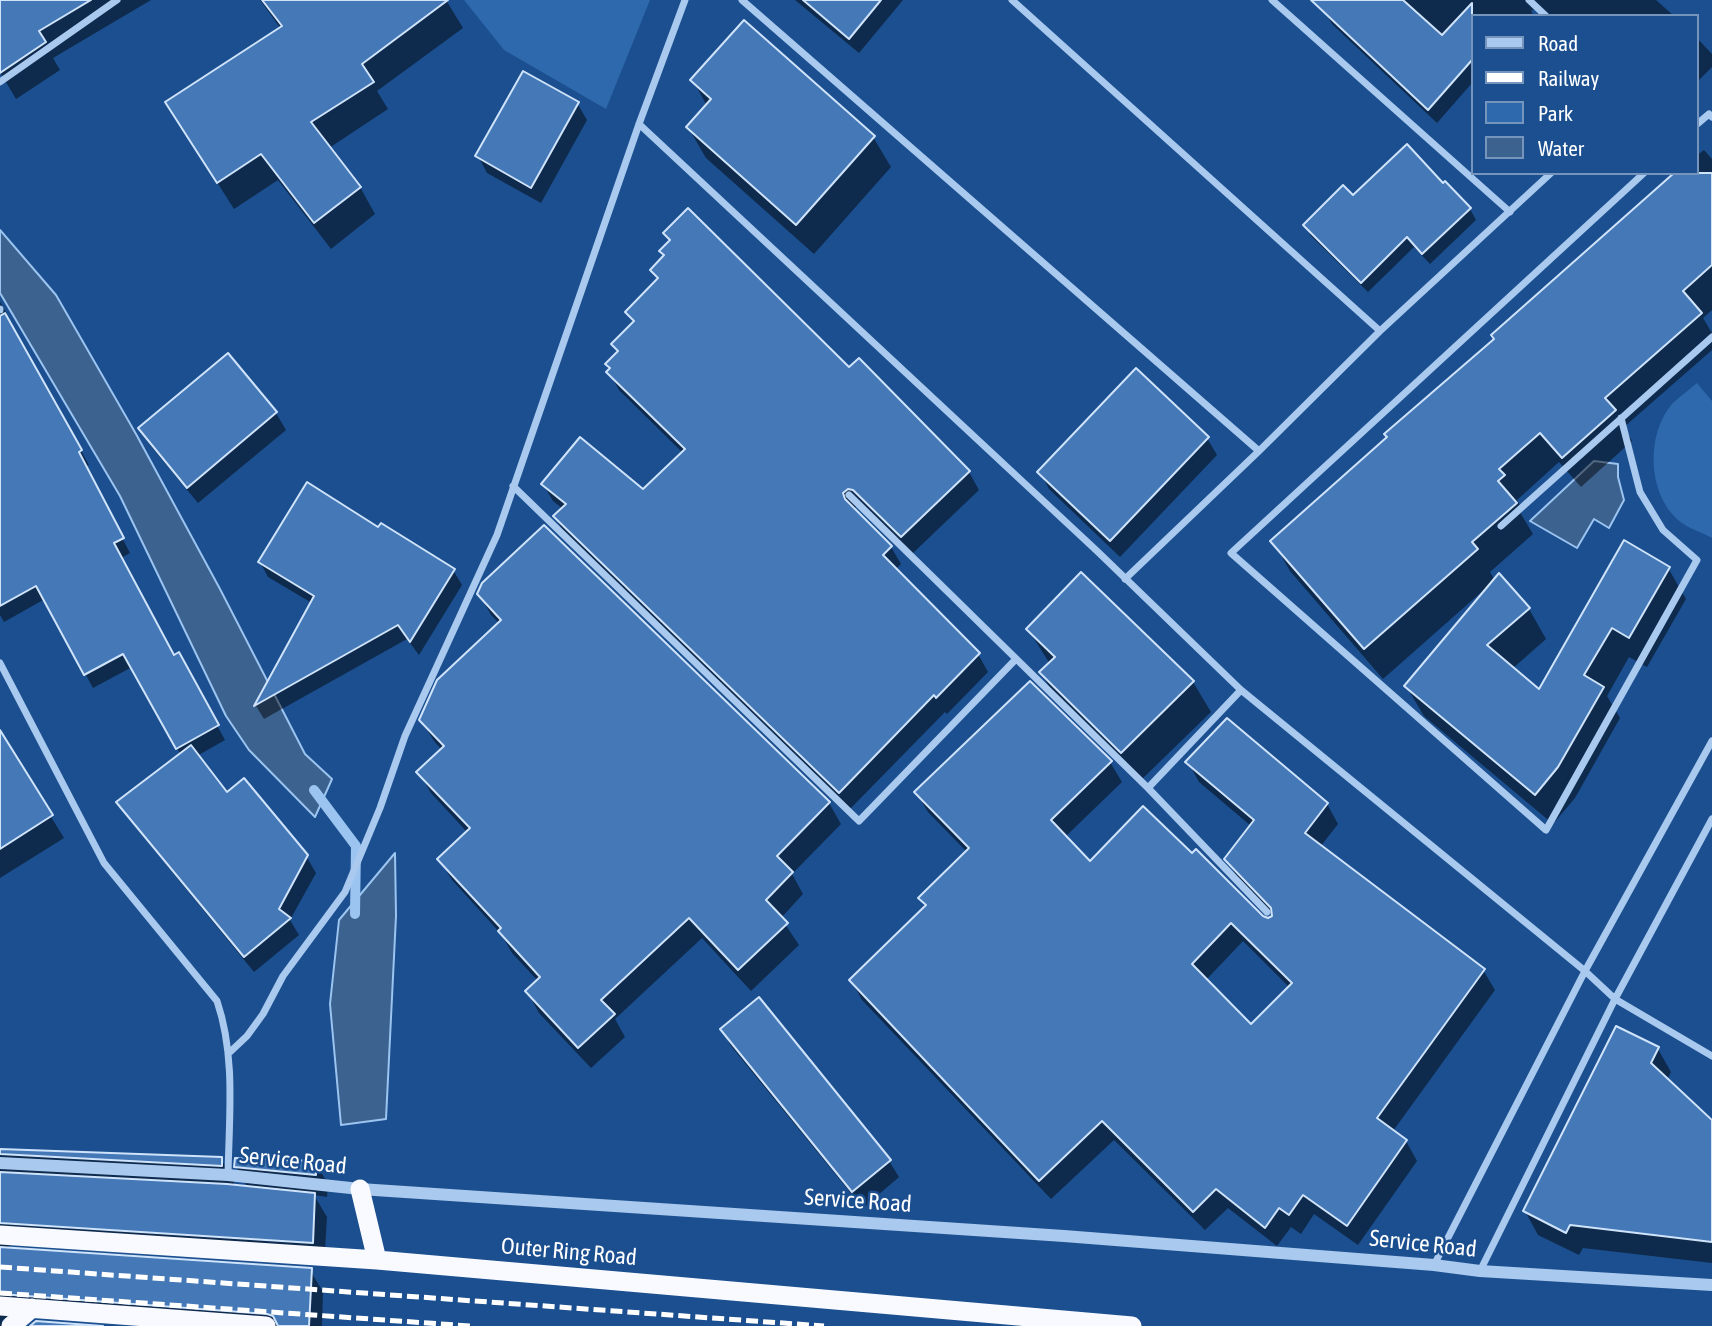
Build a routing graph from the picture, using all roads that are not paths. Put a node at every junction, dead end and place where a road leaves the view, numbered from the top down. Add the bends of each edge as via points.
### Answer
1 (117, 0) edge
2 (685, 0) edge
3 (742, 0) edge
4 (1012, 0) edge
5 (1272, 0) edge
6 (1529, 0) edge
7 (1544, 14) edge
8 (0, 82) edge
9 (1712, 117) edge
10 (1698, 123) edge
11 (639, 124) junction
12 (1549, 175) edge
13 (1642, 175) edge
14 (1510, 212) junction
15 (1380, 331) junction
16 (1712, 337) edge
17 (1621, 418) junction
18 (1259, 451) junction
19 (513, 486) junction
20 (849, 495) dead end
21 (1501, 526) dead end
22 (1125, 579) junction
23 (1016, 659) junction
24 (0, 663) edge
25 (1241, 690) junction
26 (1712, 741) edge
27 (1148, 788) junction
28 (1712, 820) edge
29 (1267, 912) dead end
30 (1586, 971) junction
31 (1615, 999) junction
32 (230, 1052) junction
33 (1712, 1056) edge
34 (0, 1163) edge
35 (228, 1175) junction
36 (360, 1189) junction
37 (0, 1235) edge
38 (377, 1260) junction
39 (1434, 1265) junction
40 (1480, 1271) junction
41 (1712, 1285) edge
42 (0, 1306) edge
43 (32, 1308) junction
44 (11, 1326) edge
45 (266, 1326) edge
46 (1132, 1326) edge

1 - 8 street
2 - 11 street
3 - 18 street
4 - 15 street
5 - 14 street
6 - 7 street
9 - 10 street via 1709,114
11 - 19 street
11 - 22 street
12 - 14 street
13 - 17 street via 1231,553 1546,830 1697,560 1663,530 1640,492
14 - 15 street
15 - 18 street
16 - 17 street
17 - 21 street
18 - 22 street
19 - 23 street via 859,821
19 - 32 street via 497,535 405,736 345,892 283,976 263,1014
20 - 23 street
22 - 25 street
23 - 27 street
24 - 32 street via 104,863 217,1002
25 - 27 street
25 - 30 street
26 - 30 street
27 - 29 street
28 - 31 street
30 - 31 street
30 - 39 street
31 - 33 street
31 - 40 street
32 - 35 street
34 - 35 street, Service Road
35 - 36 street, Service Road
36 - 38 highway
36 - 39 street, Service Road
37 - 38 highway, Outer Ring Road
38 - 46 highway, Outer Ring Road
39 - 40 street, Service Road
40 - 41 street, Service Road
42 - 43 highway
43 - 44 highway
43 - 45 highway

